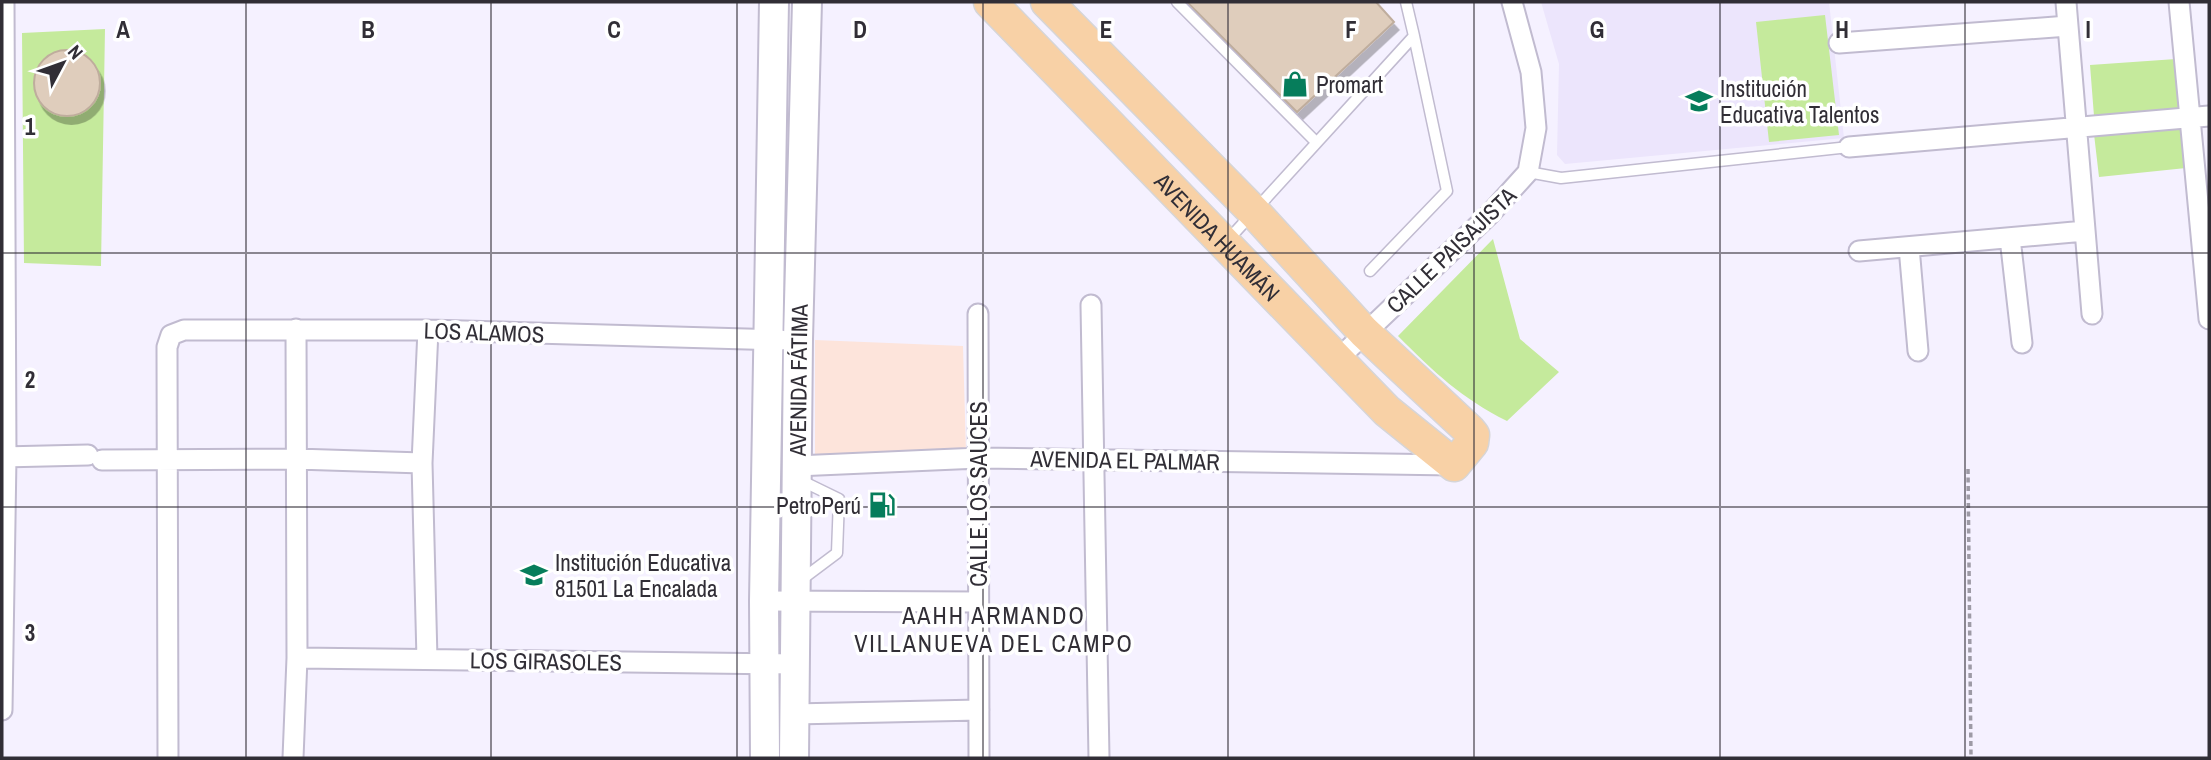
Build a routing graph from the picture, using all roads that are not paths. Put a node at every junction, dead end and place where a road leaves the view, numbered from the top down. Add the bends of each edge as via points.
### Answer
1 (4, 2) edge
2 (774, 2) edge
3 (807, 2) edge
4 (990, 2) edge
5 (1177, 2) edge
6 (1406, 2) edge
7 (1512, 2) edge
8 (2066, 2) edge
9 (2179, 2) edge
10 (1050, 5) edge
11 (2068, 26) junction
12 (1414, 36) junction
13 (1026, 37) junction
14 (1839, 43) dead end
15 (2200, 116) edge
16 (772, 118) junction
17 (804, 120) junction
18 (2077, 125) junction
19 (1316, 142) junction
20 (1849, 146) joint
21 (1528, 172) junction
22 (1255, 213) junction
23 (2085, 231) junction
24 (2010, 238) junction
25 (1226, 242) junction
26 (1909, 247) junction
27 (1859, 251) dead end
28 (4, 266) edge
29 (1370, 271) dead end
30 (1091, 305) dead end
31 (978, 314) dead end
32 (2092, 314) dead end
33 (2209, 319) edge
34 (296, 329) junction
35 (428, 330) junction
36 (1364, 332) junction
37 (798, 339) junction
38 (768, 341) junction
39 (2022, 343) dead end
40 (1918, 351) dead end
41 (1337, 360) junction
42 (4, 457) edge
43 (979, 458) junction
44 (296, 459) junction
45 (1093, 459) junction
46 (169, 462) junction
47 (422, 463) junction
48 (1454, 465) junction
49 (796, 472) junction
50 (795, 593) junction
51 (764, 601) junction
52 (977, 602) junction
53 (2, 618) edge
54 (297, 658) junction
55 (427, 659) junction
56 (794, 664) junction
57 (766, 665) junction
58 (2, 710) edge
59 (979, 710) junction
60 (794, 713) junction
61 (168, 758) edge
62 (293, 758) edge
63 (765, 758) edge
64 (794, 758) edge
65 (979, 758) edge
66 (1099, 758) edge

1 - 28 street
2 - 16 main road, AVENIDA FÁTIMA
3 - 17 main road, AVENIDA FÁTIMA
4 - 13 main road, AVENIDA HUAMÁN
5 - 19 lane
6 - 12 lane
7 - 21 street, CALLE PAISAJISTA via 1531,72 1536,128
8 - 11 street
9 - 15 street
10 - 13 street
10 - 22 main road, AVENIDA HUAMÁN
11 - 14 street
11 - 18 street
12 - 19 lane
12 - 29 lane via 1447,191
13 - 25 main road, AVENIDA HUAMÁN
15 - 18 street
15 - 33 street
16 - 17 main road
16 - 38 main road, AVENIDA FÁTIMA
17 - 37 main road, AVENIDA FÁTIMA
18 - 20 street
18 - 23 street
19 - 22 lane
20 - 21 lane via 1560,178
21 - 36 street, CALLE PAISAJISTA via 1490,214
22 - 25 lane
22 - 36 main road, AVENIDA HUAMÁN
23 - 24 street
23 - 32 street
24 - 26 street
24 - 39 street
25 - 41 main road, AVENIDA HUAMÁN
26 - 27 street
26 - 40 street
28 - 42 street
30 - 45 street
31 - 43 street, CALLE LOS SAUCES
34 - 35 street, LOS ALAMOS
34 - 44 street
34 - 46 street, LOS ALAMOS via 184,330 171,335 167,347
35 - 38 street, LOS ALAMOS
35 - 47 street
36 - 41 street, CALLE PAISAJISTA
36 - 48 main road, AVENIDA HUAMÁN via 1474,435
37 - 38 street, LOS ALAMOS
37 - 49 main road, AVENIDA FÁTIMA
38 - 51 main road, AVENIDA FÁTIMA
41 - 48 main road, AVENIDA HUAMÁN via 1387,411
42 - 46 street
42 - 53 street
43 - 45 street, AVENIDA EL PALMAR
43 - 49 street, AVENIDA EL PALMAR
43 - 52 street, CALLE LOS SAUCES
44 - 46 street
44 - 47 street
44 - 54 street
45 - 48 street, AVENIDA EL PALMAR
45 - 66 street
46 - 61 street
47 - 55 street
49 - 50 main road, AVENIDA FÁTIMA
49 - 50 lane via 839,499 837,553
50 - 51 street
50 - 52 street
50 - 56 main road, AVENIDA FÁTIMA
51 - 57 main road, AVENIDA FÁTIMA
52 - 59 street, CALLE LOS SAUCES
53 - 58 street
54 - 55 street, LOS GIRASOLES
54 - 62 street
55 - 57 street, LOS GIRASOLES
56 - 57 street, LOS GIRASOLES
56 - 60 main road, AVENIDA FÁTIMA
57 - 63 main road, AVENIDA FÁTIMA
59 - 60 street
59 - 65 street, CALLE LOS SAUCES
60 - 64 main road, AVENIDA FÁTIMA

